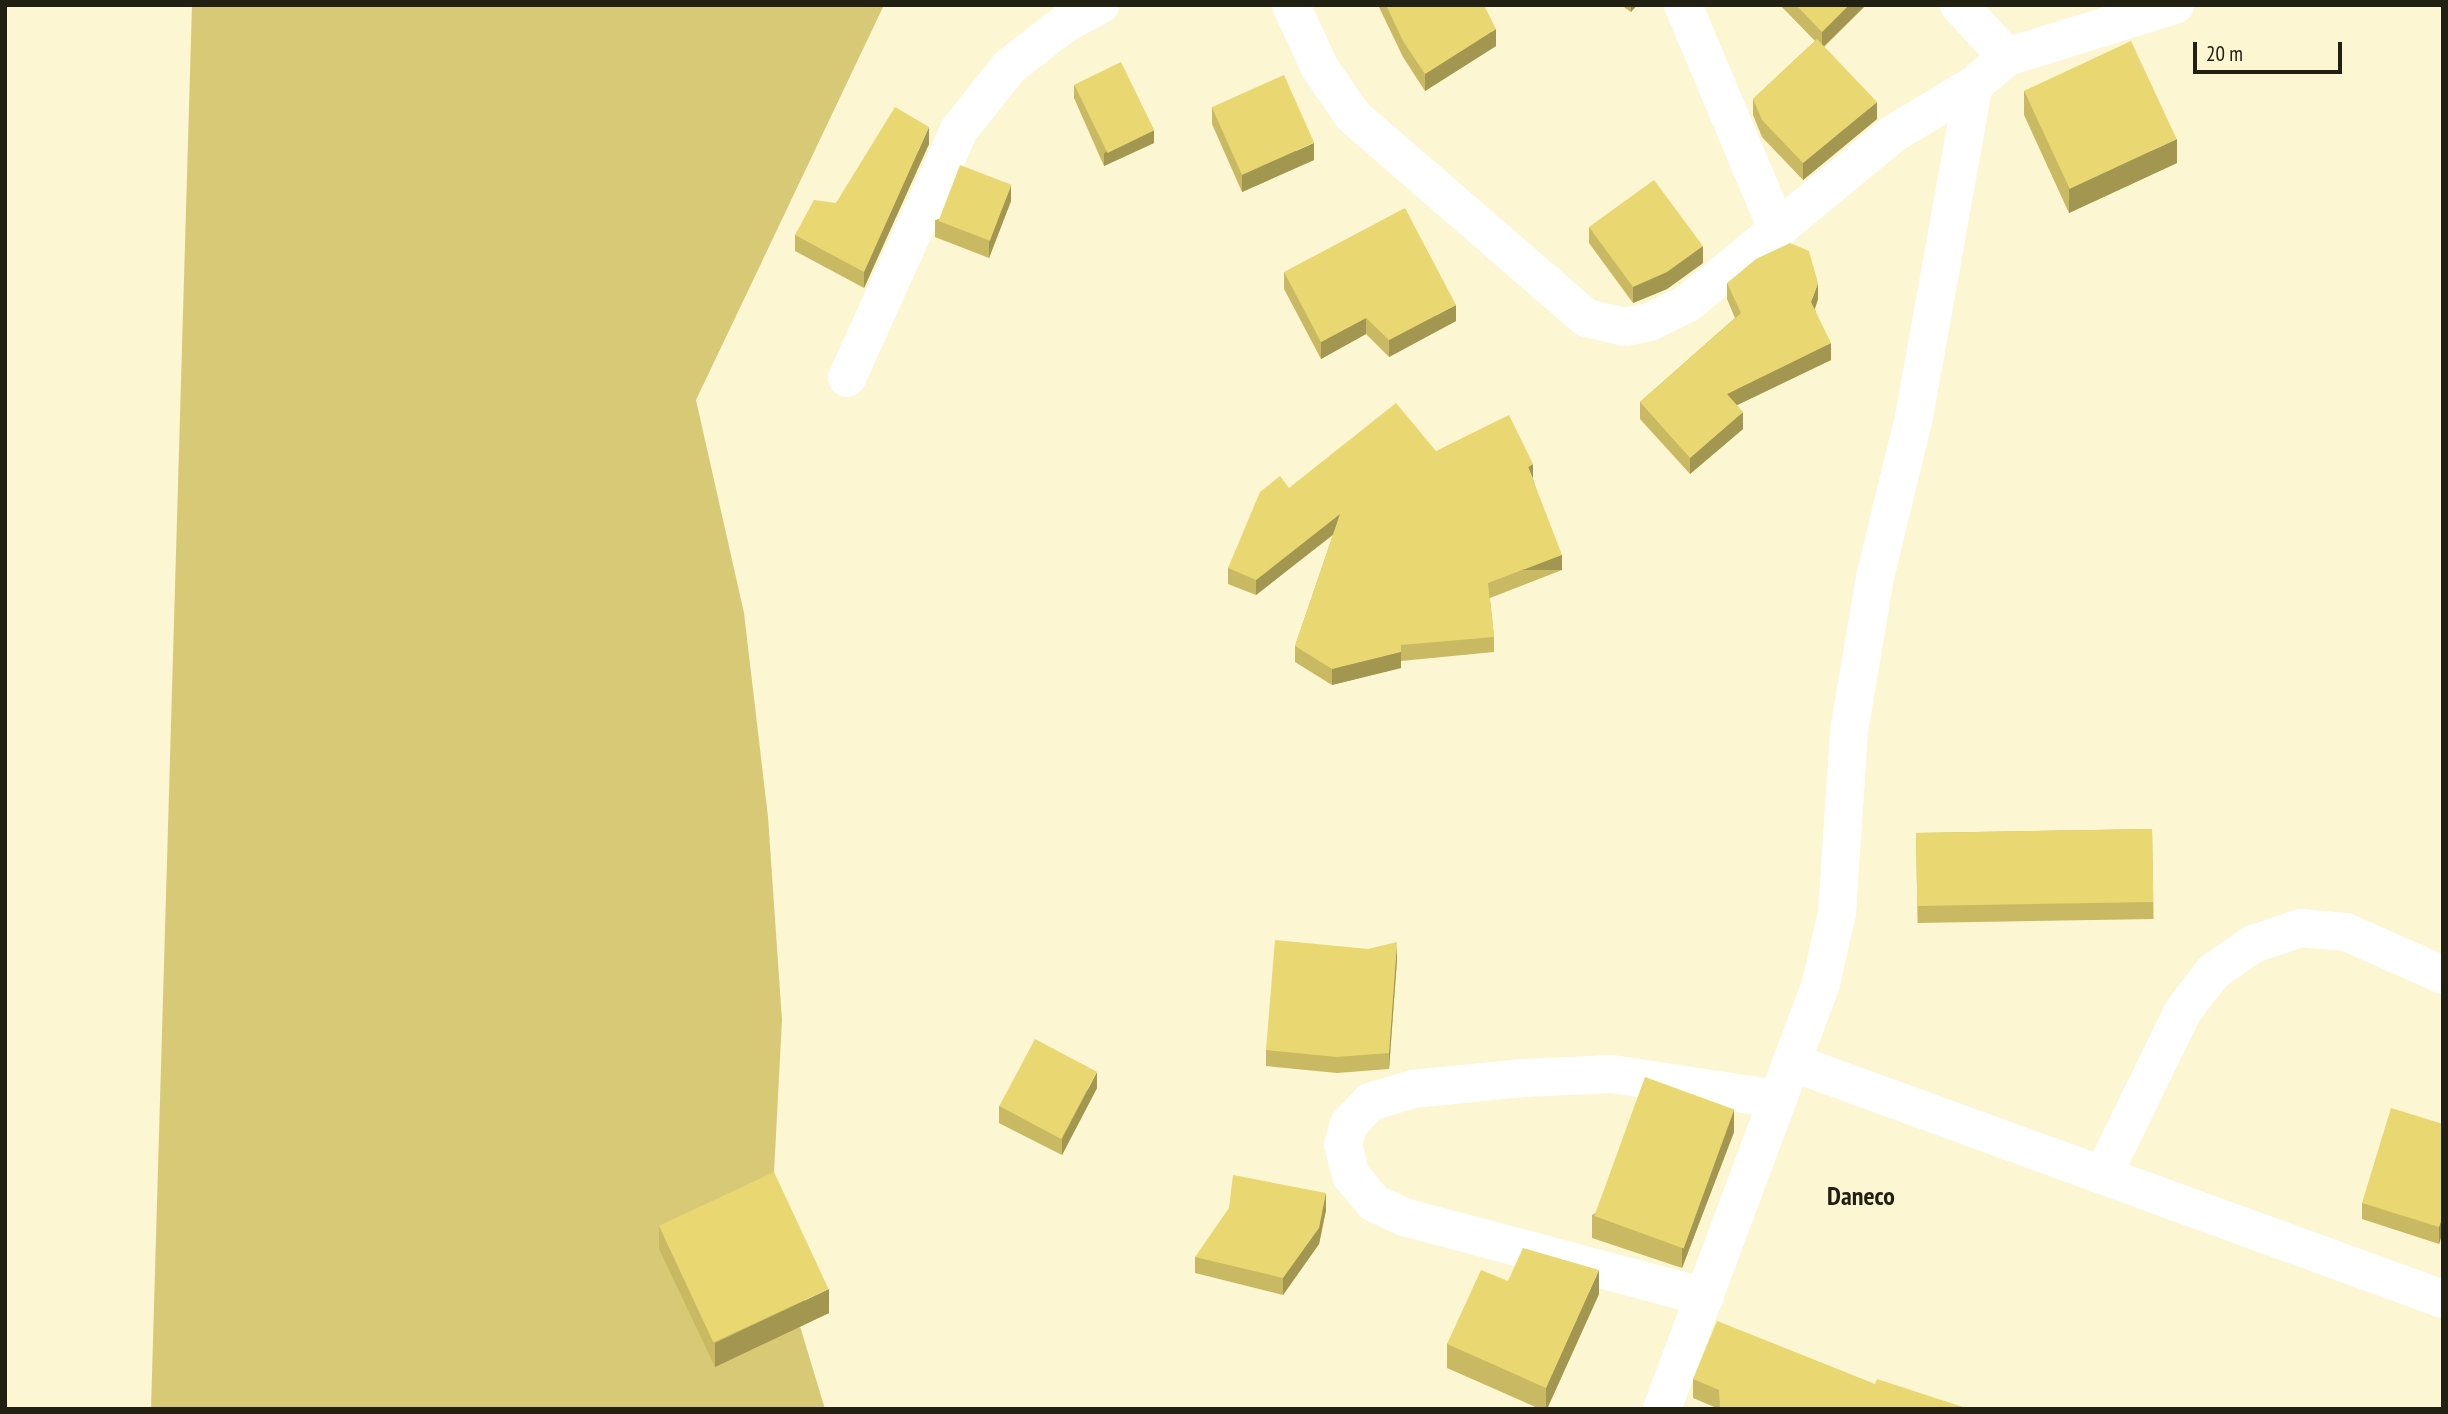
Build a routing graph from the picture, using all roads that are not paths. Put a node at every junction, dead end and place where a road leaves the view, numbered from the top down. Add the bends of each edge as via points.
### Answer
1 (1100, 5) edge
2 (1291, 5) edge
3 (1683, 5) edge
4 (1959, 5) edge
5 (2175, 5) edge
6 (2007, 57) junction
7 (1974, 85) junction
8 (1778, 231) junction
9 (847, 379) dead end
10 (2443, 975) edge
11 (1791, 1062) junction
12 (1777, 1099) junction
13 (2103, 1175) junction
14 (1705, 1297) junction
15 (2443, 1299) edge
16 (1662, 1409) edge

1 - 9 street via 1064,24 1009,67 960,130
2 - 8 street via 1320,68 1353,116 1586,318 1624,327 1650,322 1688,303
3 - 8 street
4 - 6 street
5 - 6 street
6 - 7 street
7 - 8 street via 1893,134
7 - 11 street via 1914,417 1875,577 1849,731 1837,913 1821,984
10 - 13 street via 2346,932 2301,928 2253,944 2213,972 2183,1012
11 - 12 street
11 - 13 street
12 - 14 street
12 - 14 street via 1612,1074 1523,1078 1413,1090 1370,1102 1349,1124 1343,1145 1351,1176 1374,1203 1404,1217
13 - 15 street
14 - 16 street

